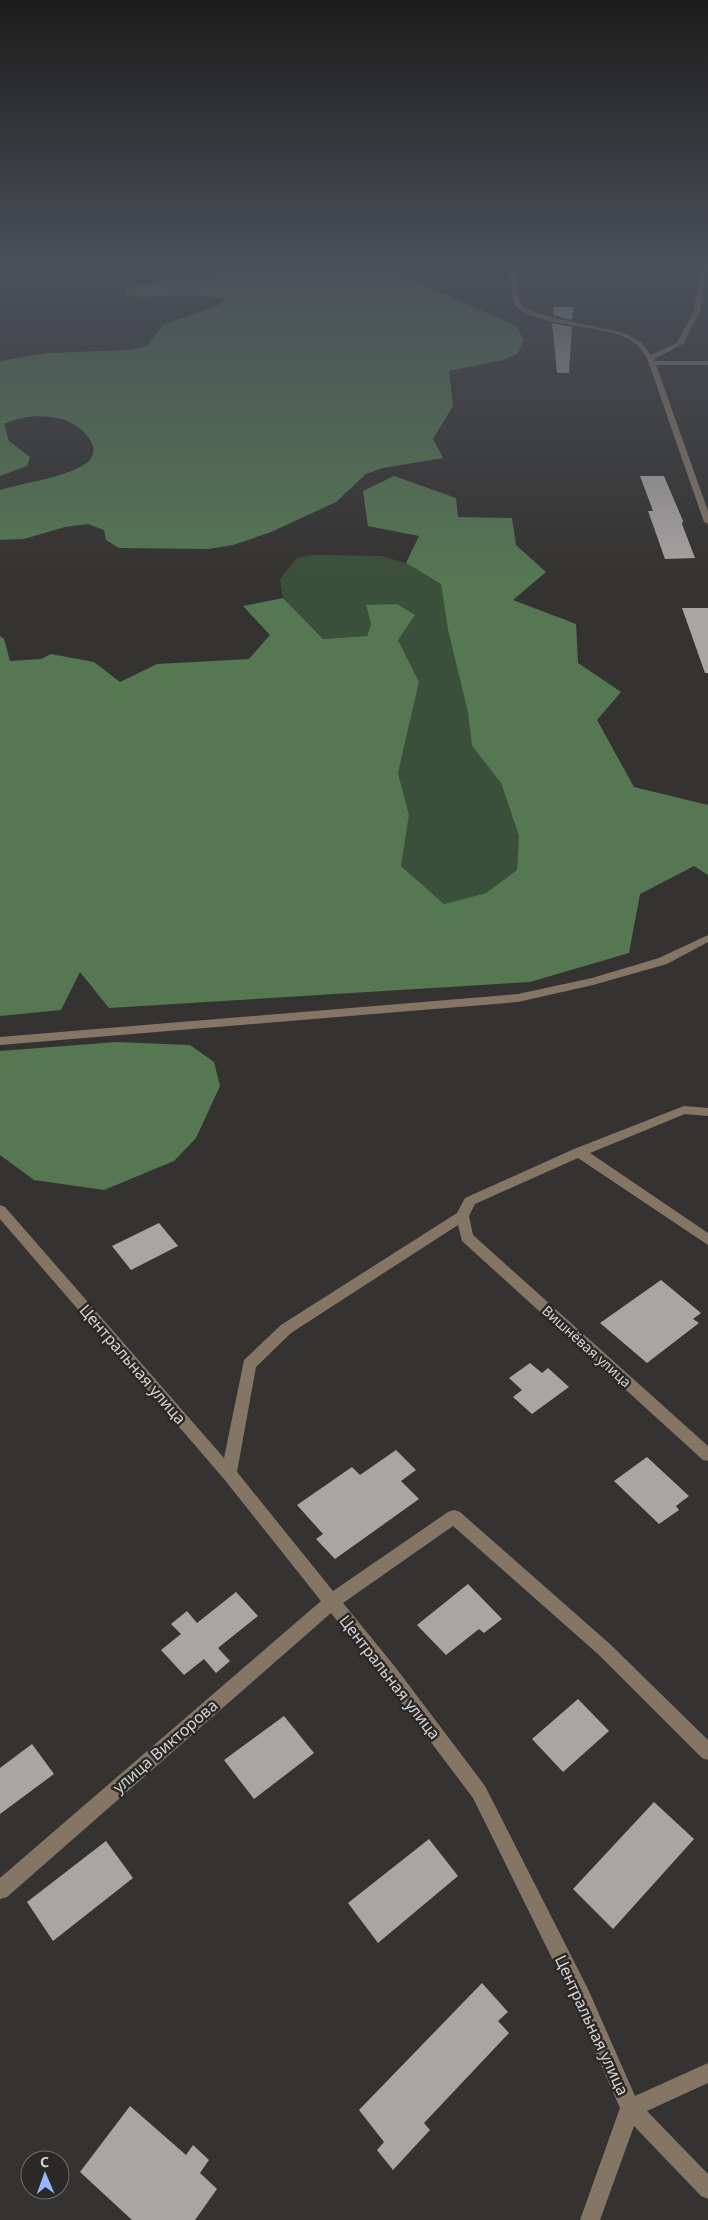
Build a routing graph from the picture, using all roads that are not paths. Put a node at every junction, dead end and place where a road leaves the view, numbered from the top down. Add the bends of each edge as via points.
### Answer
1 (655, 373) edge
2 (708, 522) edge
3 (708, 938) edge
4 (0, 1041) edge
5 (708, 1112) edge
6 (579, 1152) junction
7 (0, 1210) edge
8 (462, 1216) junction
9 (708, 1240) edge
10 (708, 1455) edge
11 (229, 1474) junction
12 (331, 1602) junction
13 (708, 1752) edge
14 (0, 1890) edge
15 (708, 2073) edge
16 (630, 2108) junction
17 (708, 2189) edge
18 (590, 2220) edge

1 - 2 street
3 - 4 street via 663,961 518,998
5 - 6 street via 684,1110
6 - 8 street via 470,1201
6 - 9 street
7 - 11 street, Центральная улица
8 - 10 street, Вишнёвая улица via 467,1237
8 - 11 street via 286,1329 249,1364
11 - 12 street, Центральная улица
12 - 13 street, улица Викторова via 454,1517 605,1650
12 - 14 street, улица Викторова
12 - 16 street, Центральная улица via 479,1792 581,1996
15 - 16 street
16 - 17 street, Центральная улица
16 - 18 street

